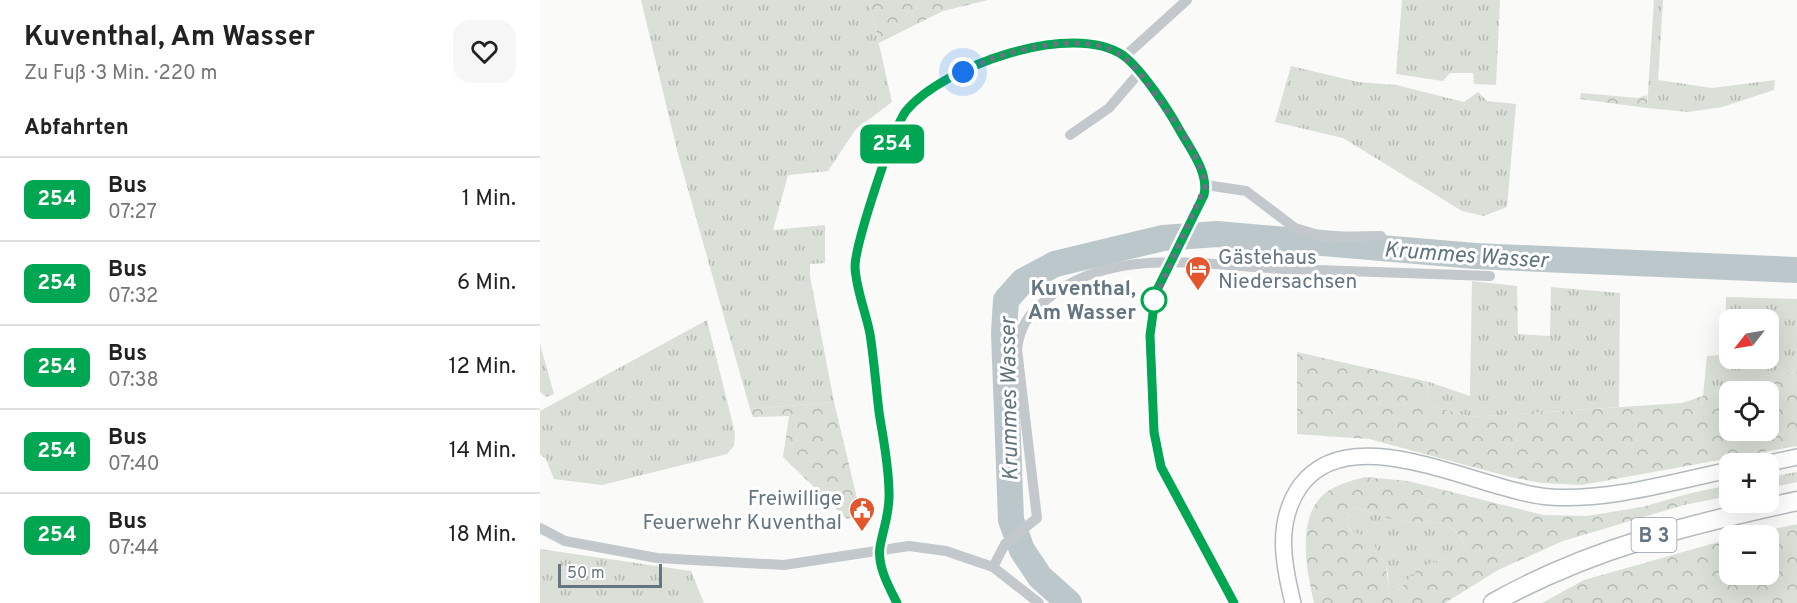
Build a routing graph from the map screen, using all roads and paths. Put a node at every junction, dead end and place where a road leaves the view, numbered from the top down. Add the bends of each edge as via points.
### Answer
1 (1187, 0) edge
2 (1124, 57) junction
3 (1139, 73) junction
4 (1070, 135) dead end
5 (1206, 185) junction
6 (1381, 236) dead end
7 (1170, 262) junction
8 (1490, 276) dead end
9 (1797, 457) edge
10 (1779, 461) edge
11 (1719, 472) edge
12 (1797, 501) edge
13 (540, 528) edge
14 (879, 549) junction
15 (993, 567) junction
16 (897, 603) edge
17 (1039, 603) edge
18 (1234, 603) edge
19 (1293, 603) edge
20 (1493, 603) edge

1 - 2 street
2 - 3 street
2 - 14 street via 1104,46 1080,42 982,61 925,93 905,113 881,173 859,241 855,267 870,335 889,492
3 - 4 street via 1109,108
3 - 5 street via 1176,123
5 - 6 street via 1246,191 1295,228 1325,237
5 - 7 street
7 - 8 street
7 - 15 street via 1128,265 1076,279 1055,292 1025,321 1017,349 1036,518 1005,544
7 - 18 street via 1156,292 1150,335 1156,450
9 - 10 street
11 - 19 street via 1608,494 1549,497 1395,459 1367,455 1340,458 1315,471 1291,504 1283,554
12 - 20 main road, B 3 via 1627,543 1556,571
13 - 14 street via 565,541 668,559 784,565
14 - 15 street via 929,548
14 - 16 street via 882,568
15 - 17 street

